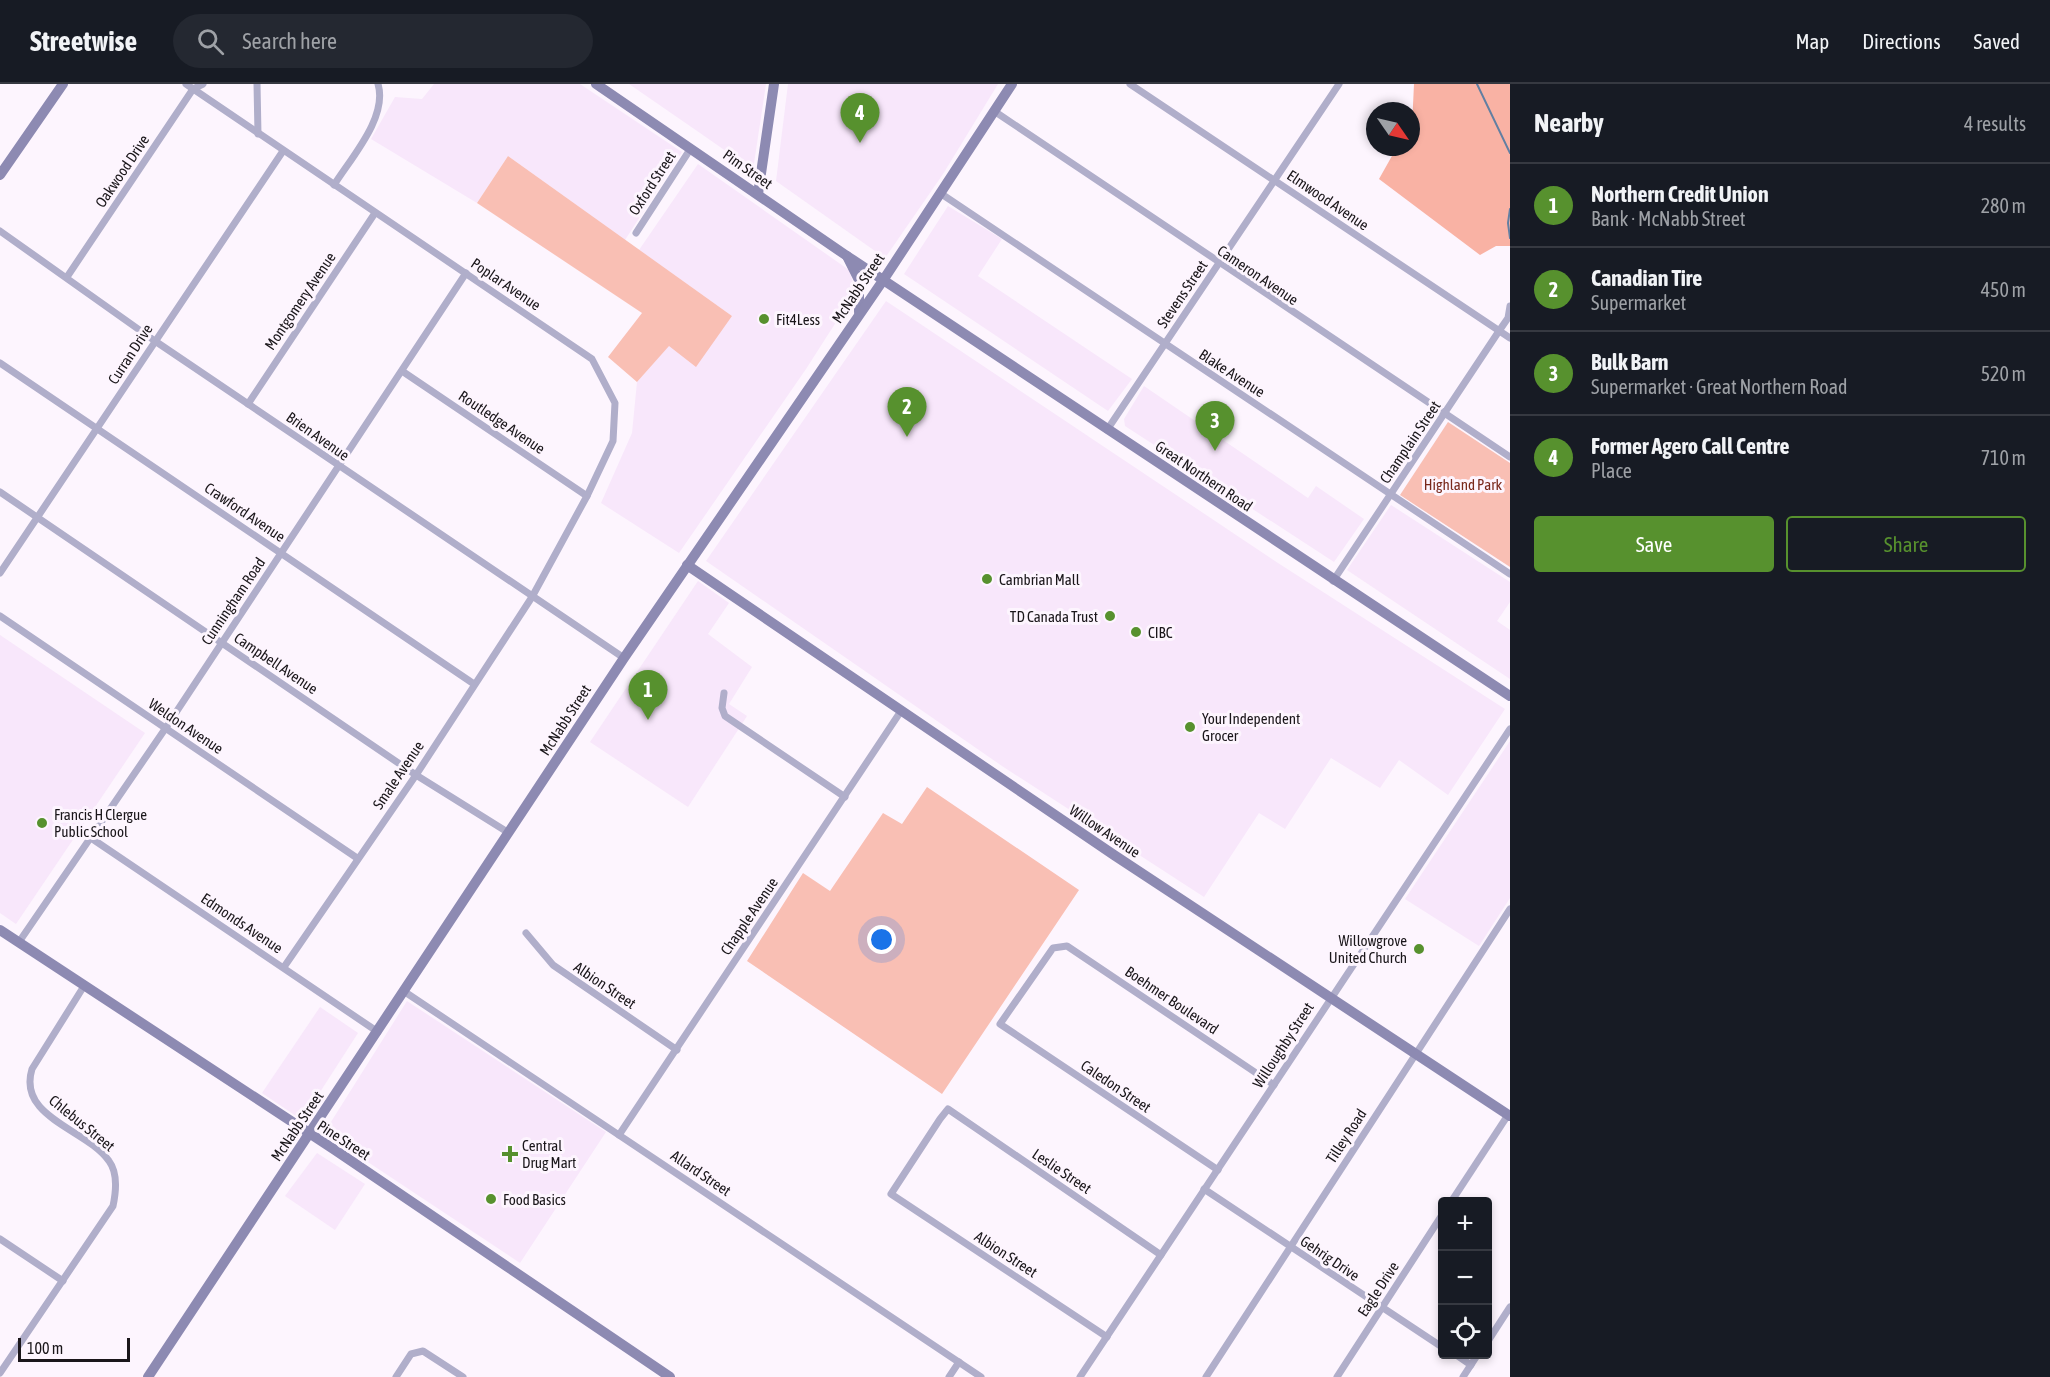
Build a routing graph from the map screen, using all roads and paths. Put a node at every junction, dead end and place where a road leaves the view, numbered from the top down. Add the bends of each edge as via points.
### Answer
1 (63, 84) edge
2 (186, 84) edge
3 (203, 84) edge
4 (256, 84) edge
5 (378, 84) edge
6 (596, 84) edge
7 (774, 84) edge
8 (1012, 84) edge
9 (1130, 84) edge
10 (1339, 84) edge
11 (193, 89) junction
12 (994, 111) junction
13 (258, 134) junction
14 (692, 148) junction
15 (283, 151) junction
16 (0, 175) edge
17 (1274, 180) junction
18 (334, 185) junction
19 (940, 193) junction
20 (758, 194) junction
21 (375, 213) junction
22 (0, 231) edge
23 (636, 233) dead end
24 (847, 256) junction
25 (1218, 264) junction
26 (466, 273) junction
27 (67, 277) junction
28 (884, 279) junction
29 (1510, 306) edge
30 (859, 315) junction
31 (1509, 318) edge
32 (1499, 331) junction
33 (1510, 338) edge
34 (155, 341) junction
35 (1164, 344) junction
36 (0, 363) edge
37 (402, 370) junction
38 (248, 404) junction
39 (1445, 415) junction
40 (97, 429) junction
41 (1107, 429) junction
42 (1510, 457) edge
43 (338, 466) junction
44 (0, 492) edge
45 (1391, 494) junction
46 (586, 496) junction
47 (36, 519) junction
48 (282, 553) junction
49 (687, 565) junction
50 (0, 573) edge
51 (1510, 574) edge
52 (1333, 581) junction
53 (532, 597) junction
54 (0, 616) edge
55 (222, 642) junction
56 (624, 658) junction
57 (474, 684) junction
58 (724, 693) dead end
59 (1510, 696) edge
60 (901, 711) junction
61 (165, 729) junction
62 (1510, 729) edge
63 (416, 775) junction
64 (845, 797) junction
65 (509, 833) junction
66 (91, 838) junction
67 (357, 858) junction
68 (1510, 909) edge
69 (0, 930) edge
70 (526, 933) dead end
71 (19, 942) junction
72 (284, 967) junction
73 (84, 986) junction
74 (405, 992) junction
75 (1331, 998) junction
76 (1000, 1024) joint
77 (378, 1032) junction
78 (676, 1050) junction
79 (1416, 1052) junction
80 (1274, 1084) junction
81 (1509, 1116) edge
82 (309, 1134) junction
83 (619, 1134) junction
84 (1218, 1170) junction
85 (1204, 1189) junction
86 (891, 1194) joint
87 (1454, 1197) edge
88 (1438, 1223) edge
89 (0, 1239) edge
90 (1291, 1247) junction
91 (1161, 1255) junction
92 (63, 1281) junction
93 (1510, 1307) edge
94 (1382, 1308) junction
95 (1492, 1335) edge
96 (1107, 1337) junction
97 (1438, 1344) edge
98 (1462, 1359) edge
99 (1475, 1359) edge
100 (959, 1362) junction
101 (1471, 1365) junction
102 (0, 1373) edge
103 (148, 1377) edge
104 (396, 1377) edge
105 (463, 1377) edge
106 (670, 1377) edge
107 (949, 1377) edge
108 (981, 1377) edge
109 (1080, 1377) edge
110 (1206, 1377) edge
111 (1337, 1377) edge
112 (1463, 1377) edge

1 - 16 main road
2 - 11 street, Poplar Avenue
3 - 11 street, Oakwood Drive
4 - 13 street
5 - 18 street via 379,113
6 - 14 main road, Pim Street
7 - 20 main road
8 - 12 main road, McNabb Street
9 - 17 street, Elmwood Avenue
10 - 17 street, Stevens Street
11 - 13 street, Poplar Avenue
11 - 27 street, Oakwood Drive
12 - 19 main road, McNabb Street
12 - 25 street, Cameron Avenue
13 - 15 street, Poplar Avenue
14 - 20 main road, Pim Street
14 - 23 street, Oxford Street
15 - 18 street, Poplar Avenue
15 - 34 street, Curran Drive
17 - 25 street, Stevens Street
17 - 32 street, Elmwood Avenue
18 - 21 street, Poplar Avenue
19 - 28 main road, McNabb Street
19 - 35 street, Blake Avenue
20 - 24 main road, Pim Street
21 - 26 street, Poplar Avenue
21 - 38 street, Montgomery Avenue
22 - 27 street, Brien Avenue
24 - 28 main road, Pim Street
24 - 30 main road via 860,280
25 - 35 street, Stevens Street
25 - 39 street, Cameron Avenue
26 - 37 street, Cunningham Road
26 - 46 street, Poplar Avenue via 592,359 615,403 613,441
27 - 34 street, Brien Avenue
28 - 30 main road, McNabb Street
28 - 41 main road, Great Northern Road
29 - 31 street, Champlain Street
30 - 49 main road, McNabb Street
31 - 32 street, Champlain Street
32 - 33 street, Elmwood Avenue
32 - 39 street, Champlain Street
34 - 38 street, Brien Avenue
34 - 40 street, Curran Drive
35 - 41 street, Stevens Street
35 - 45 street, Blake Avenue
36 - 40 street, Crawford Avenue
37 - 43 street, Cunningham Road
37 - 46 street, Routledge Avenue
38 - 43 street, Brien Avenue
39 - 42 street, Cameron Avenue
39 - 45 street, Champlain Street
40 - 47 street, Curran Drive
40 - 48 street, Crawford Avenue
41 - 52 main road, Great Northern Road
43 - 48 street, Cunningham Road
43 - 53 street, Brien Avenue
44 - 47 street, Campbell Avenue
45 - 51 street, Blake Avenue
45 - 52 street, Champlain Street
46 - 53 street, Poplar Avenue
47 - 50 street, Curran Drive
47 - 55 street, Campbell Avenue
48 - 55 street, Cunningham Road
48 - 57 street, Crawford Avenue
49 - 56 main road, McNabb Street
49 - 60 main road, Willow Avenue
52 - 59 main road, Great Northern Road
53 - 56 street, Brien Avenue
53 - 57 street, Smale Avenue
54 - 61 street, Weldon Avenue
55 - 61 street, Cunningham Road
55 - 63 street, Campbell Avenue
56 - 65 main road, McNabb Street
57 - 63 street, Smale Avenue
58 - 64 street via 725,716
60 - 64 street, Chapple Avenue
60 - 75 main road, Willow Avenue
61 - 66 street, Cunningham Road
61 - 67 street, Weldon Avenue
62 - 75 street, Willoughby Street
63 - 65 street, Campbell Avenue
63 - 67 street, Smale Avenue
64 - 78 street, Chapple Avenue
65 - 74 main road, McNabb Street
66 - 71 street, Cunningham Road
66 - 72 street, Edmonds Avenue
67 - 72 street, Smale Avenue
68 - 79 street, Tilley Road
69 - 71 main road, Pine Street
70 - 78 street, Albion Street via 553,965
71 - 73 main road, Pine Street
72 - 77 street, Edmonds Avenue
73 - 82 main road, Pine Street
73 - 92 street, Chlebus Street via 28,1080 36,1103 95,1147 110,1162 116,1180 113,1206
74 - 77 main road, McNabb Street
74 - 83 street, Allard Street
75 - 79 main road, Willow Avenue
75 - 80 street, Willoughby Street
76 - 80 street, Boehmer Boulevard via 1053,948 1067,946
76 - 84 street, Caledon Street
77 - 82 main road, McNabb Street
78 - 83 street, Chapple Avenue
79 - 81 main road, Willow Avenue
79 - 90 street, Tilley Road
80 - 84 street, Willoughby Street
81 - 87 street
82 - 103 main road, McNabb Street
82 - 106 main road, Pine Street
83 - 100 street, Allard Street
84 - 85 street, Willoughby Street
85 - 90 street, Gehrig Drive
85 - 91 street, Willoughby Street
86 - 91 street, Leslie Street via 948,1108
86 - 96 street, Albion Street
88 - 94 street, Eagle Drive
89 - 92 street
90 - 94 street, Gehrig Drive
90 - 110 street, Tilley Road
91 - 96 street, Willoughby Street
92 - 102 street, Chlebus Street
93 - 95 street
94 - 97 street, Gehrig Drive
94 - 111 street, Eagle Drive
96 - 109 street, Willoughby Street
98 - 101 street
99 - 101 street
100 - 107 street
100 - 108 street, Allard Street
101 - 112 street
104 - 105 street via 411,1354 423,1351

